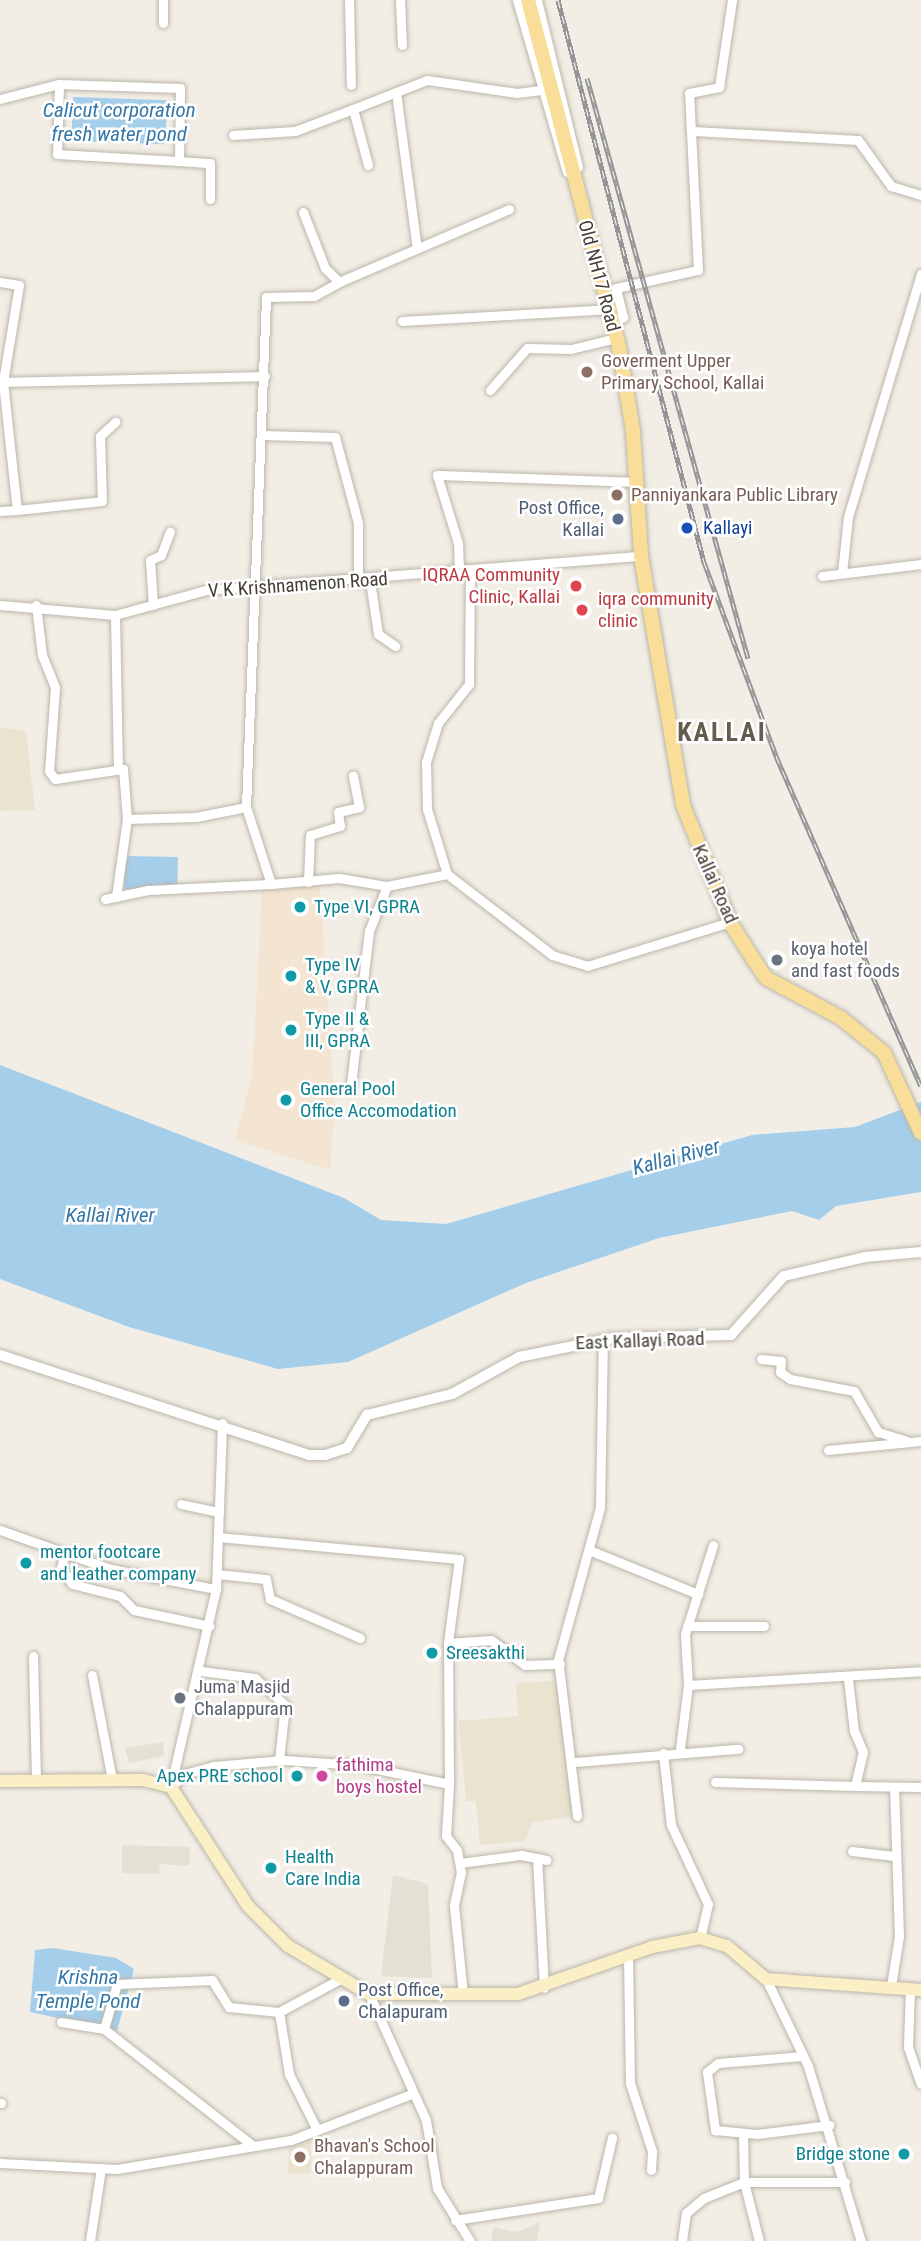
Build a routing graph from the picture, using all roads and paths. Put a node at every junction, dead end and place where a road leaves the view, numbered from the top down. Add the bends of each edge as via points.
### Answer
1 (163, 0) edge
2 (349, 0) edge
3 (400, 0) edge
4 (517, 0) edge
5 (528, 0) edge
6 (537, 0) edge
7 (732, 0) edge
8 (163, 23) dead end
9 (402, 45) dead end
10 (59, 84) junction
11 (351, 85) dead end
12 (541, 90) junction
13 (396, 92) junction
14 (0, 99) edge
15 (353, 109) junction
16 (693, 131) junction
17 (233, 135) dead end
18 (178, 160) junction
19 (368, 165) dead end
20 (921, 195) edge
21 (210, 199) dead end
22 (509, 209) dead end
23 (303, 212) dead end
24 (582, 213) junction
25 (417, 249) junction
26 (921, 274) edge
27 (0, 282) edge
28 (339, 282) junction
29 (610, 316) junction
30 (402, 321) dead end
31 (616, 338) junction
32 (265, 376) junction
33 (3, 382) junction
34 (490, 390) dead end
35 (116, 422) dead end
36 (263, 435) junction
37 (634, 482) junction
38 (17, 510) junction
39 (0, 512) edge
40 (170, 531) dead end
41 (641, 556) junction
42 (921, 564) edge
43 (470, 569) junction
44 (459, 571) junction
45 (842, 573) junction
46 (821, 576) dead end
47 (370, 581) junction
48 (358, 583) junction
49 (257, 588) junction
50 (0, 605) edge
51 (36, 605) junction
52 (153, 605) junction
53 (115, 615) junction
54 (395, 646) dead end
55 (118, 768) junction
56 (353, 776) dead end
57 (246, 807) junction
58 (127, 819) junction
59 (447, 874) junction
60 (308, 882) junction
61 (271, 884) junction
62 (387, 886) junction
63 (116, 897) junction
64 (105, 899) dead end
65 (730, 922) junction
66 (351, 1084) dead end
67 (921, 1133) edge
68 (921, 1252) edge
69 (603, 1339) junction
70 (0, 1355) edge
71 (761, 1359) dead end
72 (222, 1423) junction
73 (907, 1441) junction
74 (921, 1441) edge
75 (828, 1450) dead end
76 (181, 1504) dead end
77 (219, 1511) junction
78 (0, 1530) edge
79 (218, 1537) junction
80 (713, 1545) dead end
81 (589, 1549) junction
82 (65, 1552) junction
83 (217, 1574) junction
84 (216, 1589) junction
85 (698, 1594) junction
86 (209, 1626) junction
87 (687, 1626) junction
88 (764, 1626) dead end
89 (360, 1638) dead end
90 (447, 1643) junction
91 (33, 1656) dead end
92 (560, 1664) junction
93 (201, 1671) junction
94 (921, 1671) edge
95 (92, 1675) dead end
96 (848, 1679) junction
97 (688, 1685) junction
98 (680, 1749) junction
99 (738, 1749) dead end
100 (663, 1753) junction
101 (279, 1760) junction
102 (575, 1762) junction
103 (112, 1780) junction
104 (0, 1781) edge
105 (36, 1782) junction
106 (715, 1782) dead end
107 (449, 1784) junction
108 (855, 1786) junction
109 (171, 1787) junction
110 (921, 1787) edge
111 (894, 1789) junction
112 (577, 1816) dead end
113 (852, 1851) dead end
114 (894, 1856) junction
115 (460, 1863) junction
116 (700, 1938) junction
117 (628, 1956) junction
118 (340, 1979) junction
119 (766, 1979) junction
120 (891, 1986) junction
121 (544, 1988) junction
122 (915, 1989) edge
123 (369, 1994) junction
124 (463, 1994) junction
125 (279, 2012) junction
126 (61, 2022) dead end
127 (104, 2029) junction
128 (803, 2056) junction
129 (921, 2084) edge
130 (409, 2095) junction
131 (829, 2125) junction
132 (317, 2130) junction
133 (743, 2134) junction
134 (612, 2138) dead end
135 (253, 2146) junction
136 (0, 2163) edge
137 (101, 2168) junction
138 (651, 2169) dead end
139 (744, 2182) junction
140 (845, 2182) junction
141 (455, 2220) junction
142 (90, 2241) edge
143 (470, 2241) edge
144 (682, 2241) edge
145 (759, 2241) edge
146 (861, 2241) edge

1 - 8 street
2 - 11 street
3 - 9 street
4 - 12 street
5 - 24 main road, Old NH17 Road
6 - 24 street via 570,126
7 - 16 street via 719,87 689,93
10 - 14 street
10 - 18 street via 57,154
10 - 18 street via 180,88
12 - 13 street via 517,93 427,80
12 - 24 street
13 - 15 street
13 - 25 street
15 - 17 street via 295,131
15 - 19 street
16 - 20 street via 858,140 891,186
16 - 29 street via 698,270 616,288 623,317
18 - 21 street via 210,163
22 - 25 street
23 - 28 street via 325,268
24 - 29 main road, Old NH17 Road
25 - 28 street
26 - 45 street via 848,517
27 - 33 street via 19,285
28 - 32 street via 314,296 266,297
29 - 30 street
29 - 31 main road, Old NH17 Road
31 - 34 street via 571,349 527,348
31 - 37 main road, Old NH17 Road
32 - 33 street
32 - 36 street
33 - 38 street
35 - 38 street via 100,436 102,501
36 - 48 street via 335,437 359,523
36 - 49 street
37 - 41 main road, Old NH17 Road
37 - 44 street via 437,475 458,543
38 - 39 street
40 - 52 street via 160,555 150,561
41 - 43 street, V K Krishnamenon Road
41 - 65 main road, Kallai Road via 683,805
42 - 45 street
43 - 44 street, V K Krishnamenon Road
43 - 59 street via 469,684 438,723 426,762 427,809
44 - 47 street, V K Krishnamenon Road
45 - 46 street
47 - 48 street, V K Krishnamenon Road
47 - 54 street via 378,634
48 - 49 street, V K Krishnamenon Road
49 - 52 street, V K Krishnamenon Road via 206,590
49 - 57 street
50 - 51 street, V K Krishnamenon Road
51 - 53 street, V K Krishnamenon Road
51 - 55 street via 42,655 55,688 49,771 55,779
52 - 53 street, V K Krishnamenon Road
53 - 55 street
55 - 58 street via 123,769
56 - 60 street via 359,807 338,812 340,826 310,835
57 - 58 street via 196,817
57 - 61 street
58 - 63 street
59 - 62 street
59 - 65 street via 552,955 587,966
60 - 61 street
60 - 62 street via 339,878
61 - 63 street
62 - 66 street via 369,931
63 - 64 street
65 - 67 main road, Kallai Road via 766,978 841,1018 884,1053
68 - 69 street, East Kallayi Road via 865,1256 784,1276 732,1335
69 - 72 street, East Kallayi Road via 519,1357 452,1394 383,1408 367,1415 338,1453 309,1455
69 - 81 street via 600,1507
70 - 72 street, East Kallayi Road
71 - 73 street via 781,1361 780,1372 790,1378 854,1391 878,1432
72 - 77 street
73 - 74 street
73 - 75 street
76 - 77 street
77 - 79 street
78 - 82 street
79 - 83 street
79 - 90 street via 459,1559
80 - 85 street
81 - 85 street
81 - 92 street via 568,1609
82 - 84 street via 111,1569
82 - 86 street via 61,1568 72,1584 120,1596 134,1610
83 - 84 street
83 - 89 street via 266,1579 270,1598
84 - 86 street
85 - 87 street
86 - 93 street
87 - 88 street
87 - 97 street
90 - 92 street via 491,1640 525,1665
90 - 107 street
91 - 105 street
92 - 102 street
93 - 101 street via 255,1678 285,1705
93 - 109 street
94 - 96 street
95 - 103 street
96 - 97 street
96 - 108 street via 854,1731 863,1752
97 - 98 street
98 - 99 street
98 - 100 street
100 - 102 street
100 - 116 street via 671,1825 708,1904
101 - 107 street via 358,1765
101 - 109 street via 213,1766 184,1774
102 - 112 street
103 - 105 main road
103 - 109 main road
104 - 105 main road
106 - 108 street
107 - 115 street via 446,1836
108 - 111 street
109 - 118 main road via 248,1906 288,1945
110 - 111 street
111 - 114 street
113 - 114 street
114 - 120 street via 900,1936
115 - 121 street via 542,1859
115 - 124 street via 454,1906
116 - 117 main road
116 - 119 main road via 727,1946
117 - 121 main road
117 - 138 street via 630,2083 652,2151
118 - 123 main road
118 - 125 street
119 - 120 main road
119 - 128 street
120 - 122 main road
121 - 124 main road
122 - 129 street via 908,2048
123 - 124 main road
123 - 130 street
125 - 127 street via 229,2007 212,1980 117,1984
125 - 132 street via 289,2074
126 - 127 street
127 - 135 street
128 - 131 street
128 - 133 street via 718,2063 707,2072 715,2130
130 - 132 street
130 - 141 street via 426,2120 437,2188
131 - 133 street
131 - 140 street
132 - 135 street
133 - 139 street
134 - 141 street via 598,2198
135 - 137 street
136 - 137 street
137 - 142 street
139 - 140 street
139 - 144 street via 704,2198 685,2213
139 - 145 street
140 - 146 street
141 - 143 street

